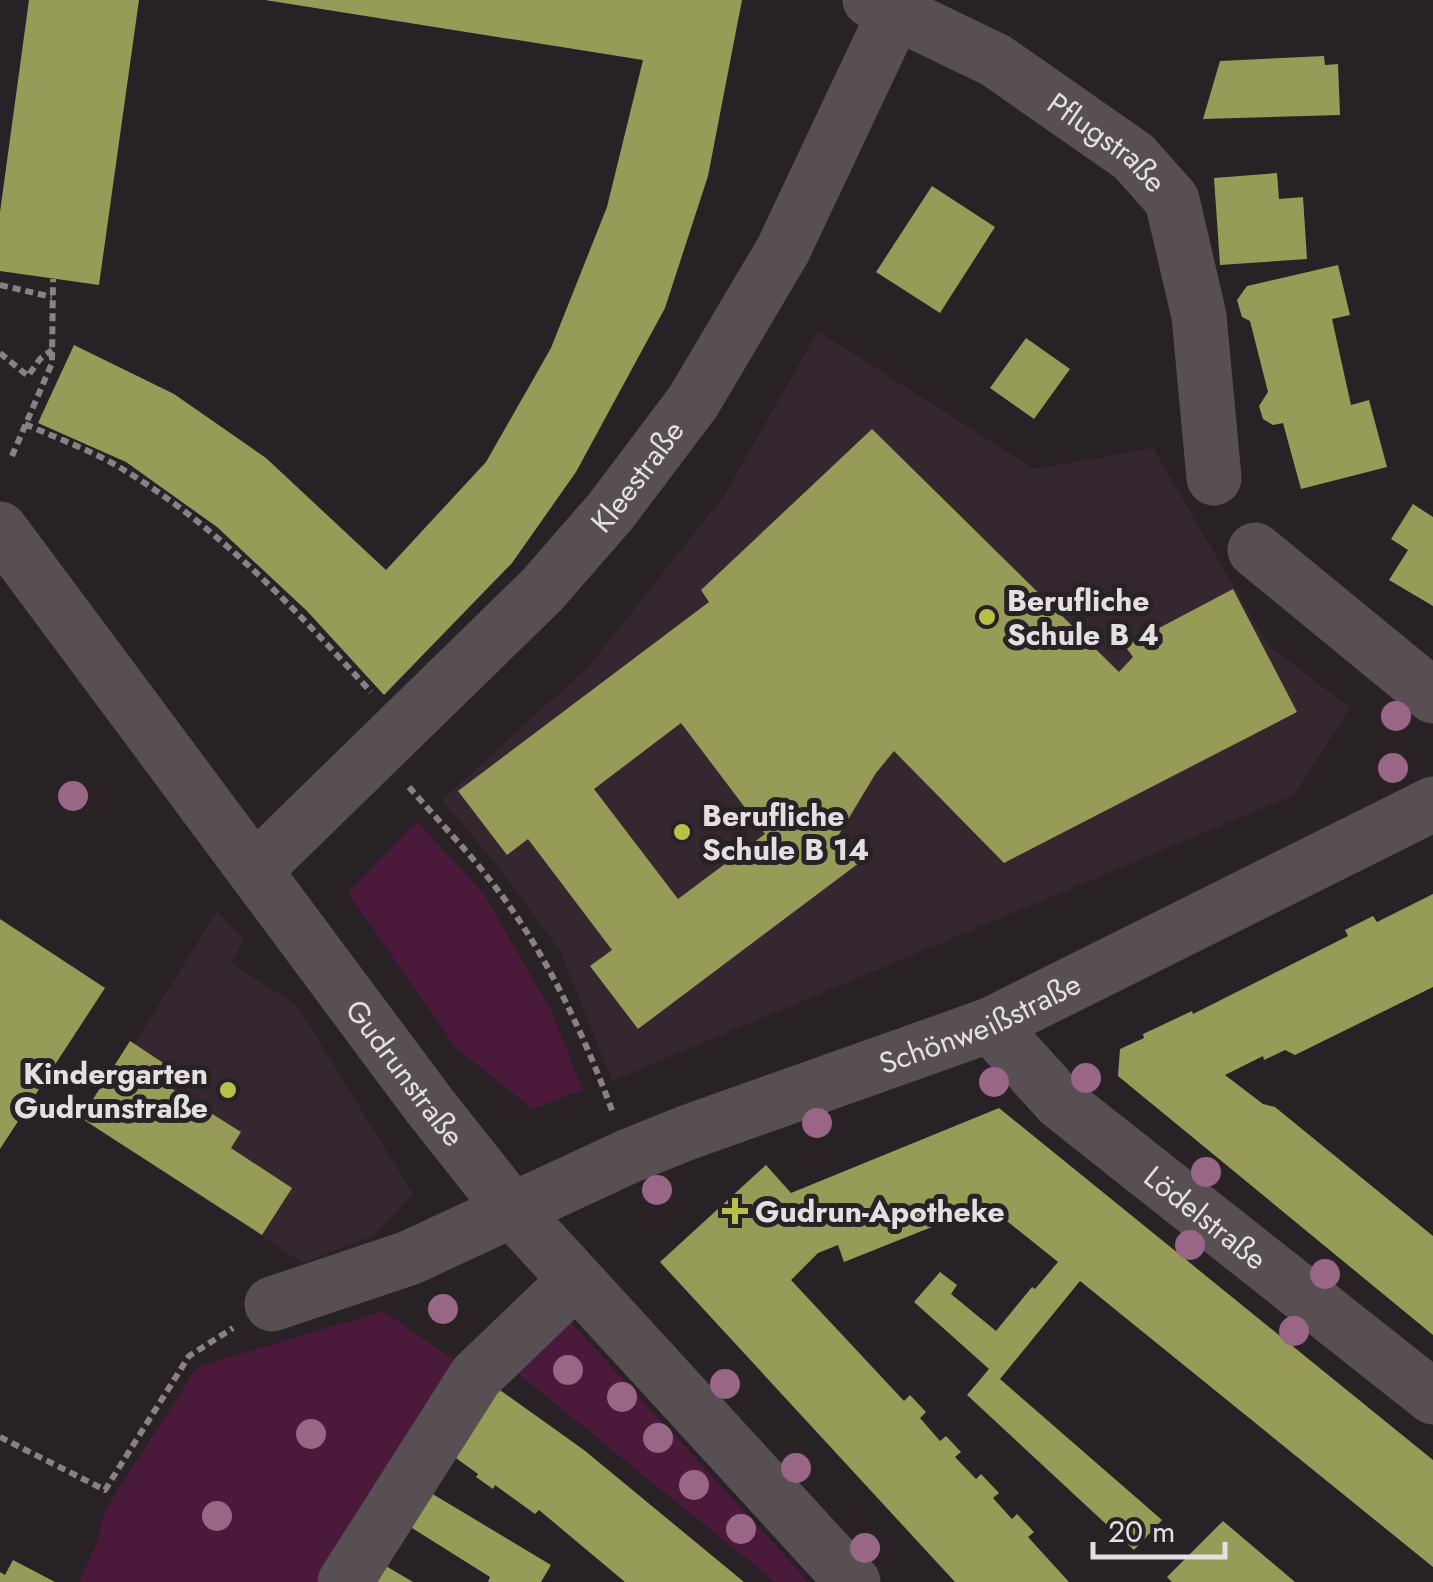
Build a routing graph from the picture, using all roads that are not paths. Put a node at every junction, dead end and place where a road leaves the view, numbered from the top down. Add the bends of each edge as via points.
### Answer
1 (889, 4) edge
2 (1214, 478) dead end
3 (0, 529) edge
4 (1254, 550) dead end
5 (1433, 696) edge
6 (1433, 804) edge
7 (256, 869) junction
8 (990, 1024) junction
9 (512, 1210) junction
10 (575, 1281) junction
11 (272, 1304) road end
12 (1433, 1398) edge
13 (344, 1582) edge
14 (853, 1582) edge

1 - 2 street, Pflugstraße via 995,60 1134,157 1172,200 1198,316
1 - 7 street, Kleestraße via 783,250 692,402 542,590
3 - 7 street, Gudrunstraße
4 - 5 street
6 - 8 street, Schönweißstraße
7 - 9 street, Gudrunstraße
8 - 9 street, Schönweißstraße via 686,1133
8 - 12 street, Lödelstraße via 1061,1103
9 - 10 street, Gudrunstraße
9 - 11 street, Schönweißstraße via 402,1261
10 - 13 street via 476,1376
10 - 14 street, Gudrunstraße

